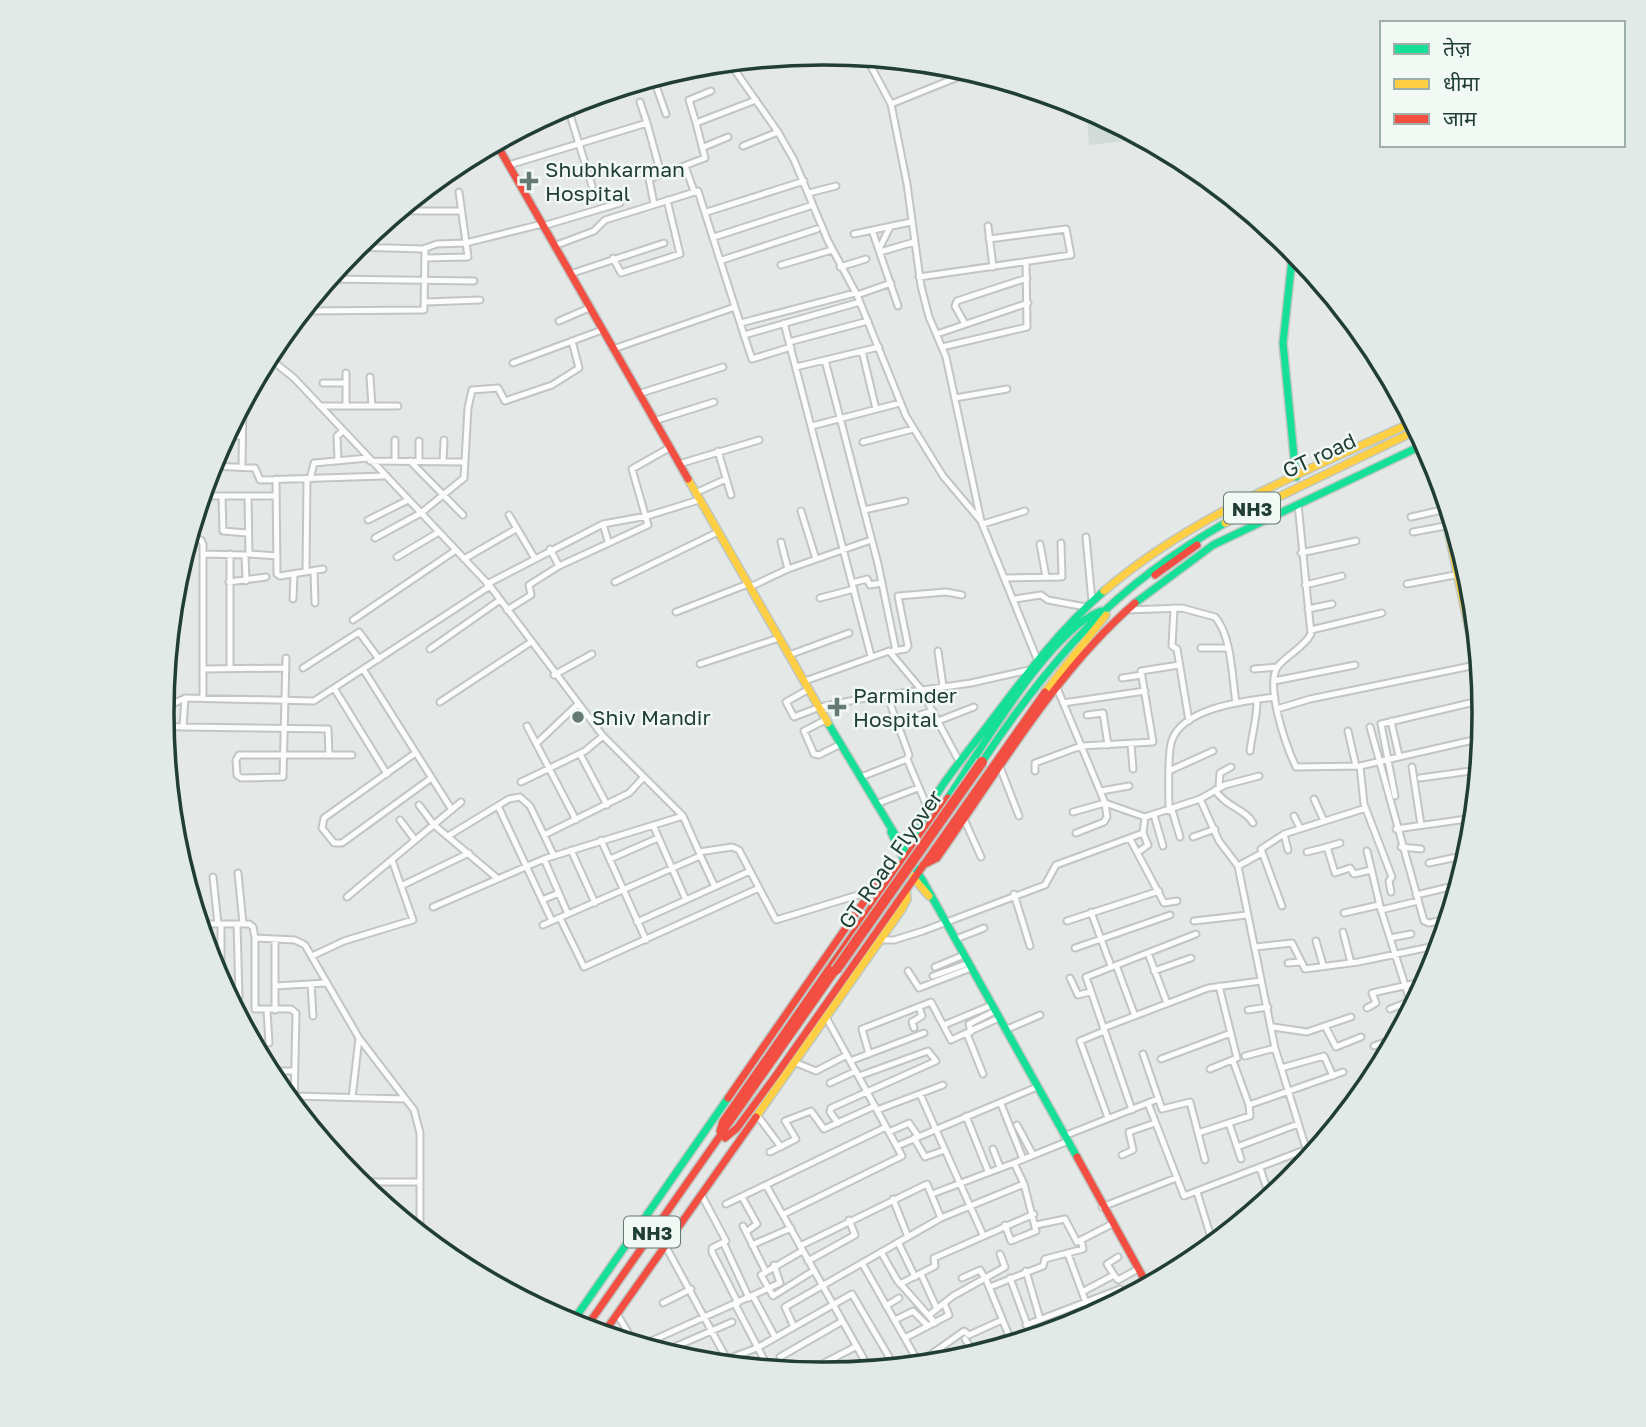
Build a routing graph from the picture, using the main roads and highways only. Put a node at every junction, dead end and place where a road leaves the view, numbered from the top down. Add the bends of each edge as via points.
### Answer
1 (500, 151) edge
2 (1291, 265) edge
3 (1404, 426) edge
4 (1408, 434) edge
5 (1411, 440) edge
6 (1415, 449) edge
7 (1296, 477) junction
8 (1449, 544) edge
9 (1462, 605) edge
10 (1103, 613) junction
11 (894, 839) junction
12 (914, 843) junction
13 (905, 859) junction
14 (919, 873) junction
15 (895, 874) junction
16 (906, 890) junction
17 (722, 1136) junction
18 (1143, 1277) edge
19 (578, 1314) edge
20 (592, 1319) edge
21 (597, 1321) edge
22 (609, 1326) edge

1 - 11 main road
2 - 7 main road via 1283,343
3 - 7 main road
4 - 10 main road, GT road / NH3 via 1203,534 1162,560
5 - 10 main road, GT road / NH3 via 1204,541
6 - 14 main road via 1213,545 1108,626 1057,688 937,858
7 - 12 main road via 1185,534 1089,604 1037,659 960,763
8 - 9 main road
10 - 12 main road via 1091,612 1053,650
10 - 14 main road via 1103,622 1062,667
10 - 17 main road, GT Road Flyover / NH3, bridge via 1041,676
11 - 12 main road
11 - 13 main road
11 - 15 main road
12 - 13 main road
13 - 14 main road
13 - 15 main road
14 - 16 main road
14 - 18 main road
15 - 17 main road via 723,1121
15 - 19 main road via 884,875 871,891
16 - 17 main road via 752,1108 737,1128
16 - 22 main road via 905,904
17 - 20 main road, NH3
17 - 21 main road, NH3

